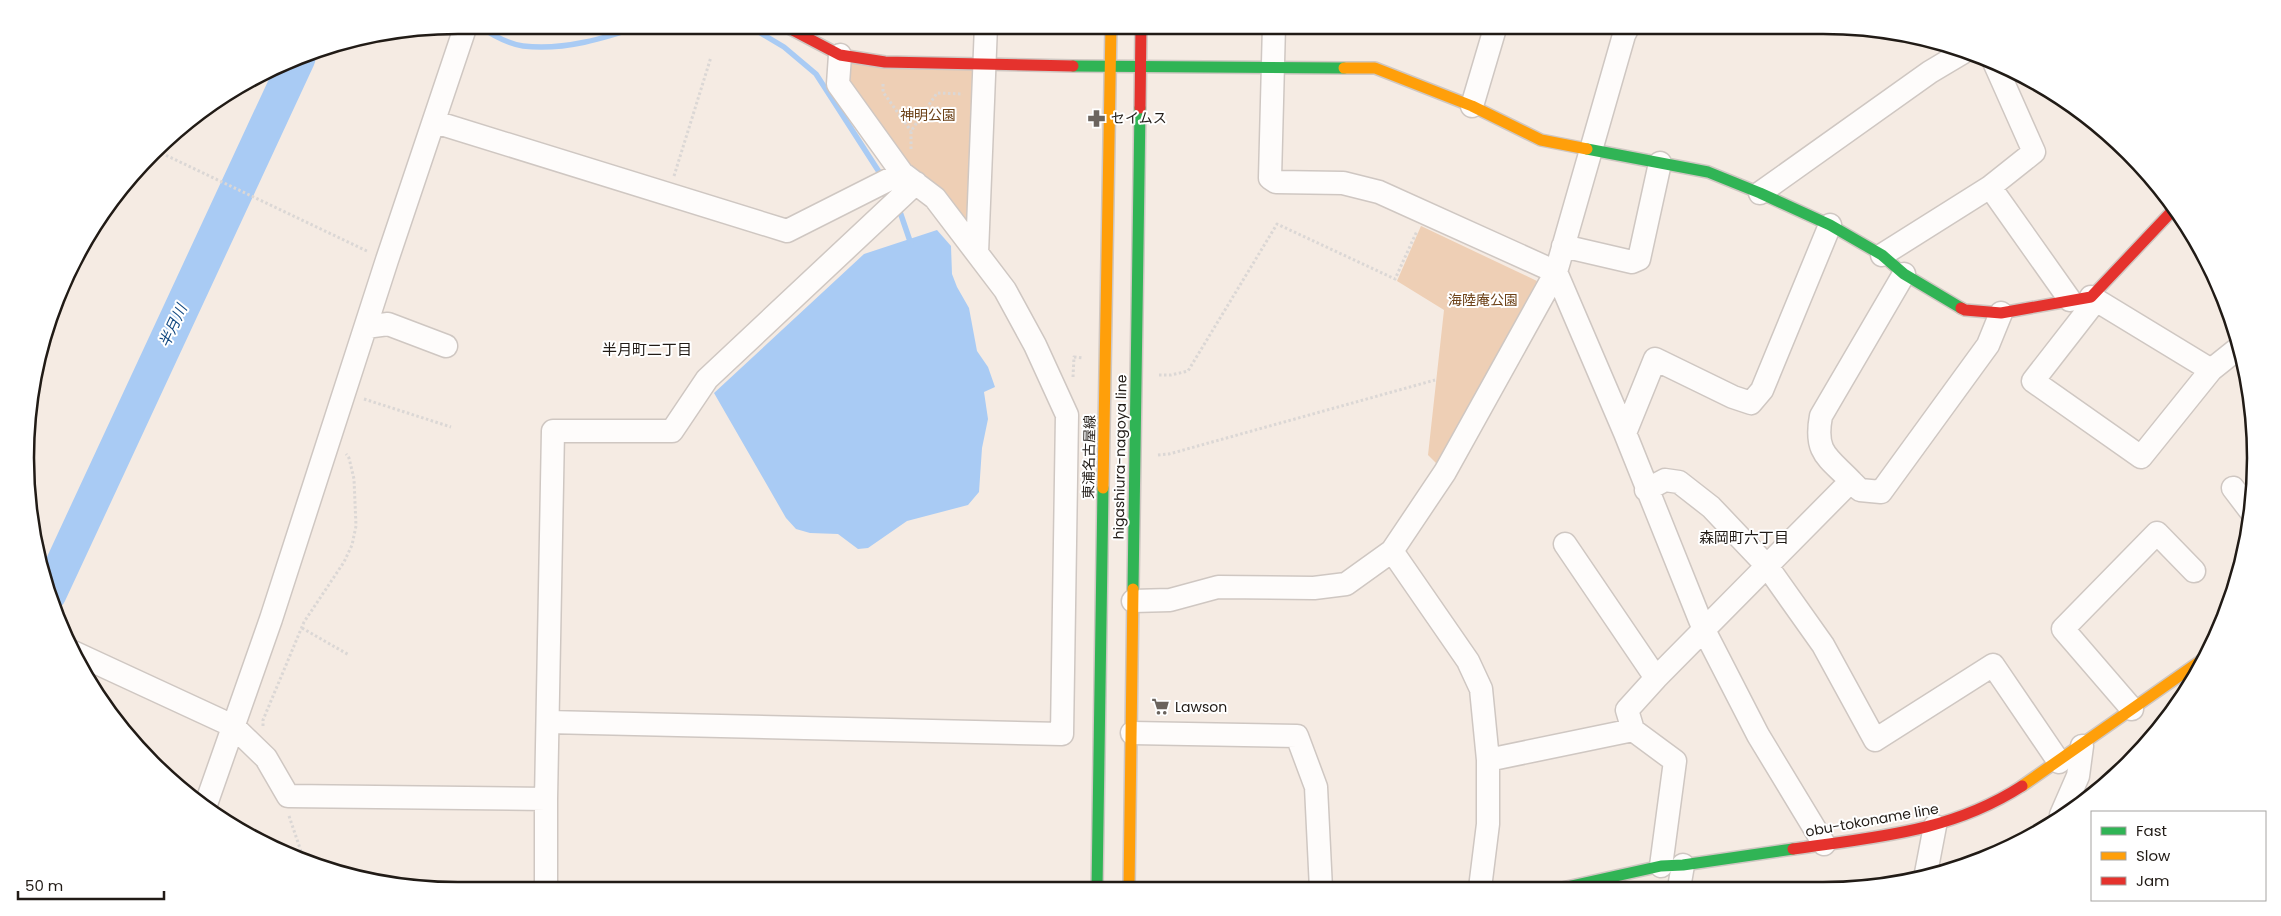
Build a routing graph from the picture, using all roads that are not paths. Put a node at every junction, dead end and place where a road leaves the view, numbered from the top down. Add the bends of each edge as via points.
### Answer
1 (463, 34) edge
2 (800, 34) edge
3 (986, 34) edge
4 (1111, 34) edge
5 (1141, 34) edge
6 (1274, 34) edge
7 (1493, 34) edge
8 (1624, 34) edge
9 (840, 55) junction
10 (1958, 56) edge
11 (986, 63) junction
12 (1110, 67) junction
13 (1140, 67) junction
14 (1273, 68) junction
15 (1999, 72) edge
16 (1472, 106) junction
17 (434, 122) junction
18 (1592, 149) junction
19 (1660, 163) junction
20 (909, 178) junction
21 (1990, 187) junction
22 (1760, 193) junction
23 (2170, 213) edge
24 (1830, 225) junction
25 (1564, 246) junction
26 (976, 253) junction
27 (1882, 256) junction
28 (1556, 272) junction
29 (1904, 274) junction
30 (2086, 299) junction
31 (2001, 314) junction
32 (366, 327) junction
33 (446, 346) dead end
34 (2234, 352) edge
35 (2210, 370) junction
36 (1625, 432) junction
37 (1852, 481) junction
38 (2232, 488) dead end
39 (1646, 490) junction
40 (2245, 504) edge
41 (1565, 544) dead end
42 (1392, 551) junction
43 (1767, 566) junction
44 (2194, 571) dead end
45 (1134, 601) junction
46 (1704, 630) junction
47 (84, 657) edge
48 (2191, 668) edge
49 (1656, 678) junction
50 (2132, 710) junction
51 (548, 722) junction
52 (233, 726) junction
53 (1633, 730) junction
54 (1132, 733) junction
55 (2082, 746) junction
56 (1488, 760) junction
57 (2059, 762) junction
58 (546, 799) junction
59 (207, 800) edge
60 (2064, 807) edge
61 (1935, 826) junction
62 (1824, 844) junction
63 (1672, 866) junction
64 (1927, 869) edge
65 (546, 882) edge
66 (1097, 882) edge
67 (1129, 882) edge
68 (1321, 882) edge
69 (1481, 882) edge
70 (1592, 882) edge
71 (1677, 882) edge

1 - 17 street
2 - 9 main road
3 - 11 street
4 - 12 main road, 東浦名古屋線
5 - 13 main road, higashiura-nagoya line
6 - 14 street
7 - 16 street
8 - 18 street
9 - 11 main road via 884,62
9 - 20 street via 838,84
10 - 22 street
11 - 12 main road
11 - 26 street
12 - 13 main road
12 - 66 main road, 東浦名古屋線
13 - 14 main road
13 - 45 main road, higashiura-nagoya line
14 - 16 main road via 1375,68
14 - 28 street via 1270,178 1276,182 1343,183 1379,192
15 - 21 street via 2034,152
16 - 18 main road via 1541,140
17 - 20 street via 787,231
17 - 32 street
18 - 19 main road
18 - 25 street
19 - 22 main road via 1708,172
19 - 25 street via 1639,259 1632,262
20 - 26 street via 936,198
20 - 51 street via 707,379 672,431 553,431
21 - 27 street
21 - 30 street
22 - 24 main road
23 - 30 main road
24 - 27 main road
24 - 36 street via 1762,390 1751,402 1733,397 1655,359
25 - 28 street
26 - 51 street via 1005,290 1067,415 1062,734
27 - 29 main road
28 - 36 street
28 - 42 street via 1445,472
29 - 31 main road via 1965,310
29 - 37 street via 1821,416 1818,432 1821,449
30 - 31 main road
30 - 35 street
30 - 35 street via 2033,381 2141,456
31 - 37 street via 1988,345 1881,492 1860,490
32 - 33 street via 388,324
32 - 52 street
34 - 35 street
36 - 39 street
37 - 43 street
38 - 40 street
39 - 43 street via 1665,480 1679,482 1711,507
39 - 46 street
41 - 49 street
42 - 45 street via 1346,584 1314,588 1218,588 1170,600
42 - 56 street via 1468,661 1481,689
43 - 46 street
43 - 57 street via 1823,645 1875,740 1993,665
44 - 50 street via 2157,533 2062,628
45 - 54 main road, higashiura-nagoya line
46 - 49 street
46 - 62 street via 1758,735
47 - 52 street
48 - 50 main road, obu-tokoname line
49 - 53 street via 1627,710
50 - 55 main road, obu-tokoname line
51 - 58 street
52 - 58 street via 266,758 288,796
52 - 59 street
53 - 56 street
53 - 63 street via 1676,761
54 - 67 main road, higashiura-nagoya line
54 - 68 street via 1297,736 1316,787
55 - 57 main road, obu-tokoname line
55 - 60 street via 2078,776
56 - 69 street via 1488,824
57 - 61 main road, obu-tokoname line via 2002,799
58 - 65 street
61 - 62 main road, obu-tokoname line
61 - 64 street
62 - 63 main road, obu-tokoname line
63 - 70 main road, obu-tokoname line
63 - 71 street

